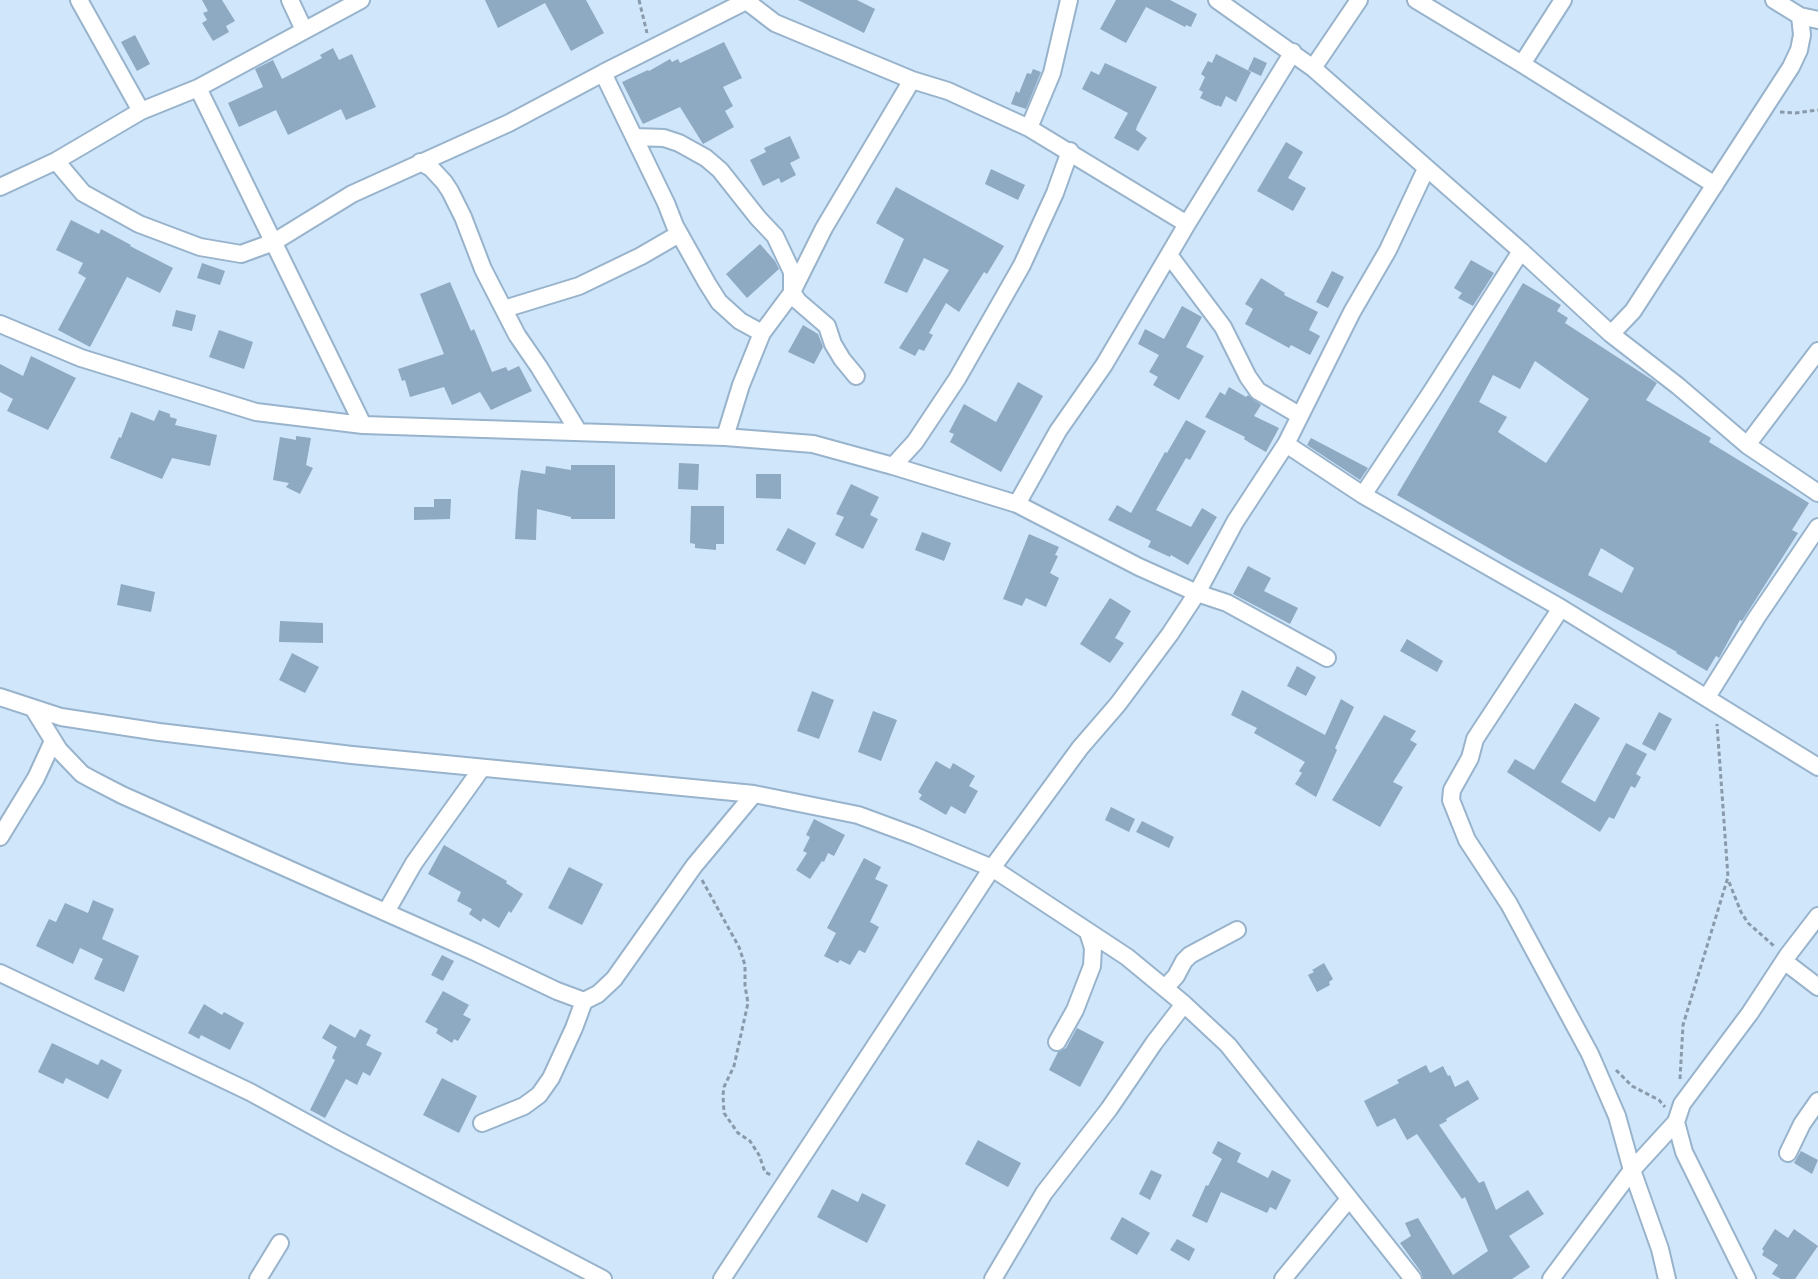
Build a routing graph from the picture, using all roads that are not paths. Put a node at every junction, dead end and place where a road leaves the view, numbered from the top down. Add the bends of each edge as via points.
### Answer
1 (80, 0) edge
2 (290, 0) edge
3 (361, 0) edge
4 (1069, 0) edge
5 (1217, 0) edge
6 (1359, 0) edge
7 (1416, 0) edge
8 (1563, 0) edge
9 (1774, 0) edge
10 (746, 1) edge
11 (1800, 16) junction
12 (1818, 20) edge
13 (304, 30) junction
14 (1293, 52) junction
15 (1522, 64) junction
16 (1313, 68) junction
17 (603, 73) junction
18 (912, 80) junction
19 (198, 88) junction
20 (141, 111) junction
21 (1029, 128) junction
22 (634, 137) junction
23 (1070, 151) junction
24 (56, 161) junction
25 (420, 162) junction
26 (1426, 169) junction
27 (1715, 185) junction
28 (0, 187) edge
29 (1188, 224) junction
30 (679, 234) junction
31 (274, 242) junction
32 (1521, 251) junction
33 (1169, 255) junction
34 (792, 292) junction
35 (504, 309) junction
36 (0, 324) edge
37 (762, 333) junction
38 (1611, 334) junction
39 (1818, 351) edge
40 (856, 376) dead end
41 (1299, 415) junction
42 (363, 425) junction
43 (578, 431) junction
44 (724, 437) junction
45 (1286, 444) junction
46 (1747, 445) junction
47 (893, 466) junction
48 (1818, 493) edge
49 (1363, 495) junction
50 (1017, 504) junction
51 (1818, 527) edge
52 (1197, 593) junction
53 (1561, 608) junction
54 (1327, 658) dead end
55 (0, 697) edge
56 (1711, 699) junction
57 (33, 708) junction
58 (53, 741) junction
59 (1818, 767) edge
60 (482, 768) junction
61 (754, 794) junction
62 (0, 837) edge
63 (992, 868) junction
64 (386, 912) junction
65 (1818, 916) edge
66 (1237, 930) dead end
67 (1088, 932) junction
68 (1786, 958) junction
69 (0, 973) edge
70 (1818, 987) edge
71 (1165, 988) junction
72 (584, 1001) junction
73 (1184, 1004) junction
74 (1057, 1042) dead end
75 (1818, 1101) edge
76 (1678, 1116) junction
77 (482, 1123) dead end
78 (1788, 1153) dead end
79 (1632, 1170) junction
80 (1349, 1198) junction
81 (280, 1243) dead end
82 (265, 1275) edge
83 (603, 1279) edge
84 (722, 1279) edge
85 (993, 1279) edge
86 (1283, 1279) edge
87 (1413, 1279) edge
88 (1551, 1279) edge
89 (1667, 1279) edge
90 (1747, 1279) edge

1 - 20 street
2 - 13 street
3 - 13 street
4 - 21 street via 1052,73
5 - 14 street
6 - 16 street
7 - 15 street
8 - 15 street
9 - 11 street
10 - 17 street
10 - 18 street via 776,23
11 - 12 street
11 - 27 street via 1802,34 1791,67
13 - 19 street
14 - 16 street
14 - 29 street
15 - 27 street
16 - 26 street
17 - 22 street
17 - 25 street via 509,123
18 - 21 street via 948,91
18 - 34 street via 824,228
19 - 20 street
19 - 31 street
20 - 24 street
21 - 23 street
22 - 30 street
22 - 34 street via 679,143 720,170 775,236 792,272
23 - 29 street
23 - 47 street via 1022,265 957,379 915,442
24 - 28 street
24 - 31 street via 83,194 139,224 200,247 241,254
25 - 31 street via 352,194
25 - 35 street via 431,168 450,191
26 - 32 street
26 - 41 street via 1388,250
27 - 38 street via 1633,311
29 - 33 street
30 - 35 street via 579,286
30 - 37 street via 718,302
31 - 42 street
32 - 38 street
32 - 49 street
33 - 41 street via 1223,327 1258,391
33 - 50 street via 1104,364 1058,431
34 - 37 street
34 - 40 street via 827,326 833,344
35 - 43 street
36 - 42 street via 81,358 256,412
37 - 44 street
38 - 46 street
39 - 46 street
41 - 45 street
42 - 43 street
43 - 44 street
44 - 47 street via 813,444
45 - 49 street
45 - 52 street via 1235,522
46 - 48 street
47 - 50 street
49 - 53 street
50 - 52 street
51 - 56 street via 1758,617
52 - 54 street via 1227,603
52 - 63 street via 1164,643
53 - 56 street
53 - 79 street via 1475,740 1451,800 1467,840 1509,904 1590,1054 1617,1116
55 - 57 street
56 - 59 street
57 - 58 street
57 - 60 street via 61,717 159,732
58 - 62 street
58 - 64 street via 82,774 122,795
60 - 61 street
60 - 64 street via 414,862
61 - 63 street via 858,815
61 - 72 street via 694,866 614,979
63 - 67 street
63 - 84 street
64 - 72 street
65 - 68 street
66 - 71 street via 1190,955
67 - 71 street
67 - 74 street via 1093,948 1092,966
68 - 70 street
68 - 76 street
69 - 83 street via 250,1092
71 - 73 street
72 - 77 street via 539,1095 524,1106
73 - 80 street via 1228,1045
73 - 85 street via 1044,1193
75 - 78 street
76 - 79 street
76 - 90 street via 1684,1152
79 - 88 street
79 - 89 street
80 - 86 street
80 - 87 street
81 - 82 street

